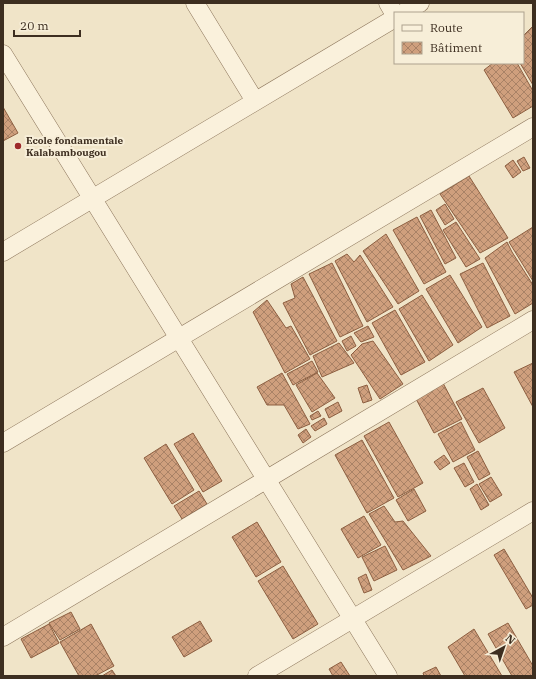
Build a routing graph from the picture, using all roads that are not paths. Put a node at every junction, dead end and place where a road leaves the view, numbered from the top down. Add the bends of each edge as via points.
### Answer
1 (196, 3) edge
2 (388, 3) edge
3 (420, 3) edge
4 (405, 12) edge
5 (394, 15) edge
6 (394, 18) edge
7 (3, 54) edge
8 (255, 101) junction
9 (533, 127) edge
10 (92, 198) junction
11 (3, 252) edge
12 (533, 320) edge
13 (179, 338) junction
14 (3, 443) edge
15 (267, 479) junction
16 (533, 511) edge
17 (353, 619) junction
18 (3, 637) edge
19 (257, 676) edge
20 (388, 676) edge

1 - 8 street
2 - 5 street
3 - 4 street
6 - 8 street
7 - 10 street
8 - 10 street
9 - 13 street
10 - 11 street
10 - 13 street
12 - 15 street
13 - 14 street
13 - 15 street
15 - 17 street
15 - 18 street
16 - 17 street
17 - 19 street
17 - 20 street

